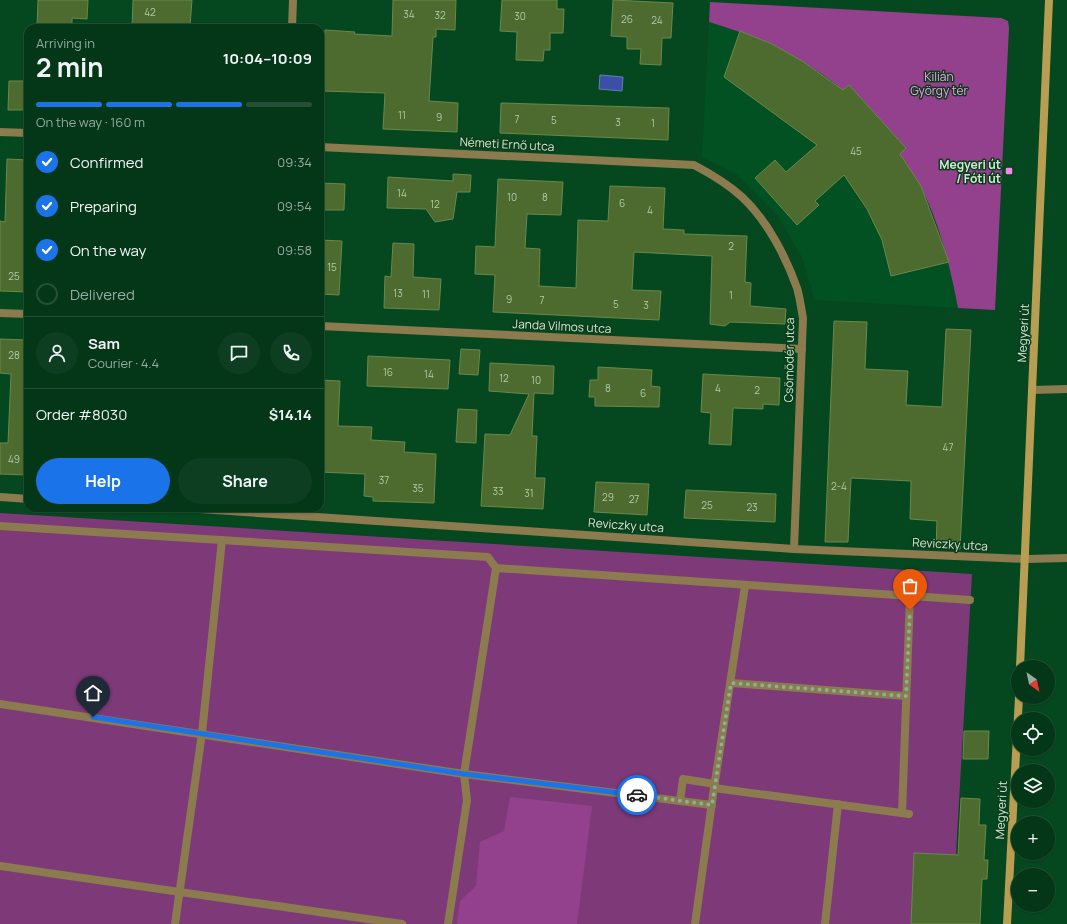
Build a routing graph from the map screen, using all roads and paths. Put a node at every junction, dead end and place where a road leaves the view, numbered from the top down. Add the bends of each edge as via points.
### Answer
1 (294, 0) edge
2 (1049, 0) edge
3 (292, 24) edge
4 (0, 132) edge
5 (24, 133) edge
6 (324, 147) edge
7 (694, 165) joint
8 (0, 313) edge
9 (24, 314) edge
10 (324, 326) edge
11 (802, 349) junction
12 (1067, 389) edge
13 (1032, 390) junction
14 (0, 497) edge
15 (24, 499) edge
16 (295, 512) edge
17 (0, 526) edge
18 (222, 540) junction
19 (794, 549) junction
20 (1067, 558) edge
21 (1025, 559) junction
22 (496, 568) junction
23 (745, 586) junction
24 (910, 596) junction
25 (970, 600) dead end
26 (1020, 660) edge
27 (731, 683) junction
28 (906, 696) junction
29 (0, 704) edge
30 (1018, 704) edge
31 (202, 733) junction
32 (464, 774) junction
33 (715, 786) junction
34 (680, 801) junction
35 (838, 804) junction
36 (712, 805) junction
37 (0, 866) edge
38 (180, 891) junction
39 (175, 924) edge
40 (402, 924) edge
41 (448, 924) edge
42 (695, 924) edge
43 (825, 924) edge
44 (1007, 924) edge

1 - 3 street
2 - 13 main road, Megyeri út
4 - 5 street
6 - 7 street, Németi Ernő utca
7 - 11 street, Csömödér utca via 721,180 743,198 773,238 797,289 803,318
8 - 9 street
10 - 11 street, Janda Vilmos utca
11 - 19 street, Csömödér utca
12 - 13 street
13 - 21 main road, Megyeri út
14 - 15 street
16 - 19 street, Reviczky utca
17 - 18 street
18 - 22 street via 488,557
18 - 31 street
19 - 21 street, Reviczky utca
20 - 21 street, Reviczky utca
21 - 26 main road, Megyeri út
22 - 23 street
22 - 32 street
23 - 24 street
23 - 27 street
24 - 25 street
24 - 28 street
27 - 28 street
27 - 33 street
28 - 35 street via 905,814
29 - 31 street
30 - 44 main road, Megyeri út
31 - 32 street
31 - 38 street
32 - 34 street
32 - 41 street via 467,800
33 - 34 street via 683,779
33 - 35 street
33 - 36 street
34 - 36 street
35 - 43 street
36 - 42 street
37 - 38 street
38 - 39 street
38 - 40 street

